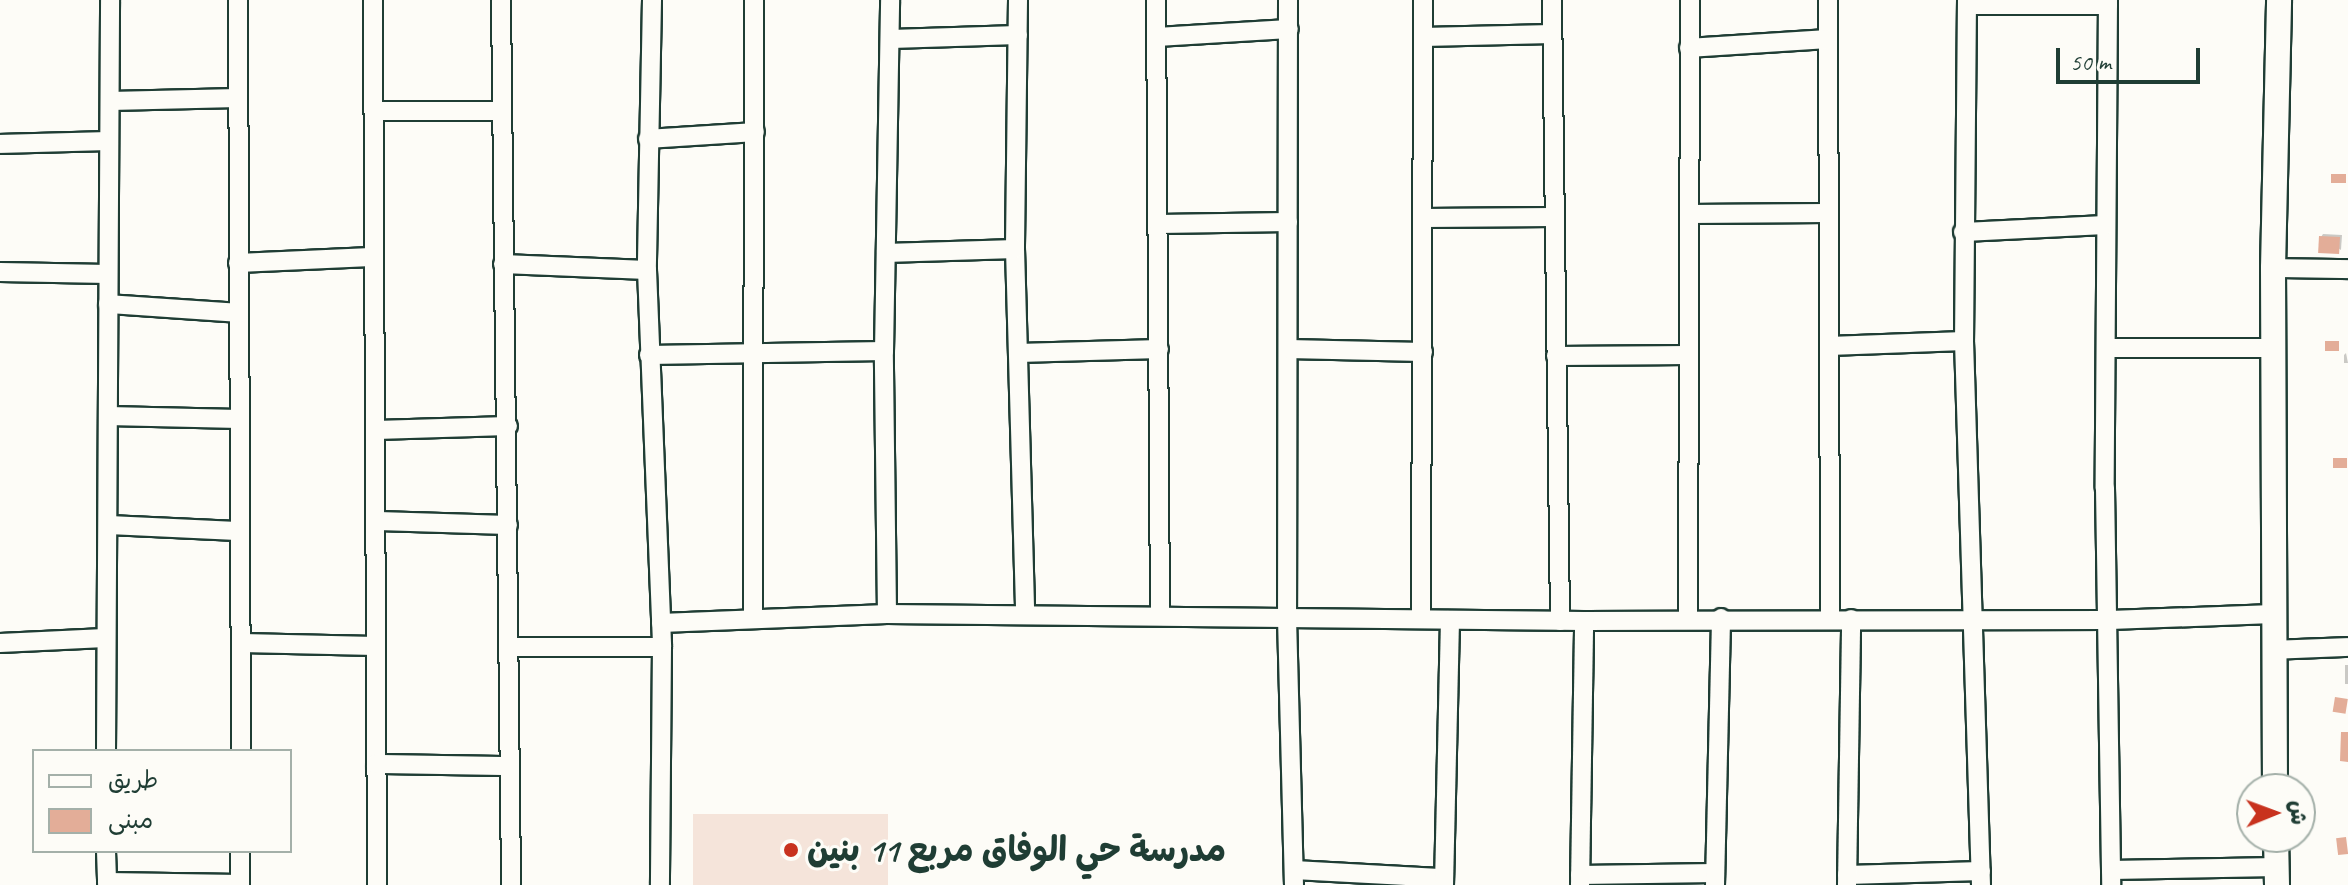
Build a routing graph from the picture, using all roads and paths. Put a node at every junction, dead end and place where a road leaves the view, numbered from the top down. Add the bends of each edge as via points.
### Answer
1 (110, 0) edge
2 (238, 0) edge
3 (373, 0) edge
4 (501, 0) edge
5 (652, 0) edge
6 (754, 0) edge
7 (890, 0) edge
8 (1018, 0) edge
9 (1156, 0) edge
10 (1288, 0) edge
11 (1423, 0) edge
12 (1552, 0) edge
13 (1690, 0) edge
14 (1828, 0) edge
15 (2279, 0) edge
16 (2108, 2) edge
17 (1967, 3) edge
18 (1289, 29) junction
19 (1552, 34) junction
20 (1018, 35) junction
21 (1157, 37) junction
22 (1423, 37) junction
23 (891, 39) junction
24 (1827, 39) junction
25 (1689, 48) junction
26 (238, 98) junction
27 (110, 101) junction
28 (374, 111) junction
29 (501, 111) junction
30 (755, 132) junction
31 (648, 139) junction
32 (109, 141) junction
33 (0, 144) edge
34 (1826, 213) junction
35 (1689, 214) junction
36 (1553, 217) junction
37 (1424, 218) junction
38 (1288, 222) junction
39 (1159, 224) junction
40 (2106, 225) junction
41 (1963, 232) junction
42 (1015, 249) junction
43 (886, 253) junction
44 (371, 257) junction
45 (238, 263) junction
46 (503, 264) junction
47 (2273, 268) junction
48 (2348, 269) edge
49 (647, 270) junction
50 (0, 272) edge
51 (108, 274) junction
52 (108, 304) junction
53 (239, 313) junction
54 (1964, 341) junction
55 (1829, 346) junction
56 (2107, 348) junction
57 (2273, 348) junction
58 (1159, 349) junction
59 (1288, 349) junction
60 (757, 351) junction
61 (884, 351) junction
62 (1423, 352) junction
63 (1018, 353) junction
64 (649, 355) junction
65 (1686, 355) junction
66 (1556, 356) junction
67 (108, 416) junction
68 (239, 419) junction
69 (508, 426) junction
70 (376, 430) junction
71 (378, 521) junction
72 (109, 525) junction
73 (508, 525) junction
74 (237, 531) junction
75 (887, 614) junction
76 (1025, 614) junction
77 (2273, 614) junction
78 (1160, 616) junction
79 (753, 618) junction
80 (1287, 618) junction
81 (1688, 618) junction
82 (1721, 618) junction
83 (1421, 619) junction
84 (1830, 619) junction
85 (1851, 619) junction
86 (1450, 620) junction
87 (1975, 620) junction
88 (2110, 620) junction
89 (1560, 621) junction
90 (1584, 621) junction
91 (661, 623) junction
92 (105, 638) junction
93 (0, 643) edge
94 (242, 643) junction
95 (375, 646) junction
96 (508, 647) junction
97 (662, 647) junction
98 (2348, 647) edge
99 (2273, 650) junction
100 (106, 749) edge
101 (241, 749) edge
102 (376, 764) junction
103 (508, 766) junction
104 (2275, 773) edge
105 (106, 853) edge
106 (240, 853) edge
107 (2276, 853) edge
108 (2277, 876) edge
109 (1294, 878) edge
110 (1981, 878) edge
111 (2111, 878) edge
112 (1715, 879) edge
113 (1580, 880) edge
114 (1847, 880) edge
115 (1444, 881) edge
116 (107, 884) edge
117 (240, 885) edge
118 (377, 885) edge
119 (511, 885) edge
120 (660, 885) edge

1 - 27 street
2 - 26 street
3 - 28 street
4 - 29 street
5 - 31 street
6 - 30 street
7 - 23 street
8 - 20 street
9 - 21 street
10 - 18 street
11 - 22 street
12 - 19 street
13 - 25 street
14 - 24 street
15 - 47 street
16 - 17 street
16 - 40 street
17 - 41 street
18 - 21 street
18 - 38 street
19 - 22 street
19 - 36 street
20 - 23 street
20 - 42 street
21 - 39 street
22 - 37 street
23 - 43 street
24 - 25 street
24 - 34 street
25 - 35 street
26 - 27 street
26 - 45 street
27 - 32 street
28 - 29 street
28 - 44 street
29 - 46 street
30 - 31 street
30 - 60 street
31 - 49 street
32 - 33 street
32 - 51 street
34 - 35 street
34 - 55 street
35 - 65 street
36 - 37 street
36 - 66 street
37 - 62 street
38 - 39 street
38 - 59 street
39 - 58 street
40 - 41 street
40 - 56 street
41 - 54 street
42 - 43 street
42 - 63 street
43 - 61 street
44 - 45 street
44 - 70 street
45 - 53 street
46 - 49 street
46 - 69 street
47 - 48 street
47 - 57 street
49 - 64 street
50 - 51 street
51 - 52 street
52 - 53 street
52 - 67 street
53 - 68 street
54 - 55 street
54 - 87 street
55 - 84 street
56 - 57 street
56 - 88 street
57 - 77 street
58 - 63 street
58 - 78 street
59 - 62 street
59 - 80 street
60 - 61 street
60 - 64 street
60 - 79 street
61 - 75 street
62 - 83 street
63 - 76 street
64 - 91 street
65 - 66 street
65 - 81 street
66 - 89 street
67 - 68 street
67 - 72 street
68 - 74 street
69 - 70 street
69 - 73 street
70 - 71 street
71 - 73 street
71 - 95 street
72 - 74 street
72 - 92 street
73 - 96 street
74 - 94 street
75 - 76 street
75 - 79 street
76 - 78 street
77 - 88 street
77 - 99 street
78 - 80 street
79 - 91 street
80 - 83 street
80 - 109 street
81 - 82 street
81 - 90 street
82 - 84 street
82 - 112 street
83 - 86 street
84 - 85 street
85 - 87 street
85 - 114 street
86 - 89 street
86 - 115 street
87 - 88 street
87 - 110 street
88 - 111 street
89 - 90 street
90 - 113 street
91 - 97 street
92 - 93 street
92 - 100 street
94 - 95 street
94 - 101 street
95 - 102 street
96 - 97 street
96 - 103 street
97 - 120 street
98 - 99 street
99 - 104 street
102 - 103 street
102 - 118 street
103 - 119 street
105 - 116 street
106 - 117 street
107 - 108 street
108 - 111 street
109 - 115 street
110 - 114 street
112 - 113 street
116 - 117 street

